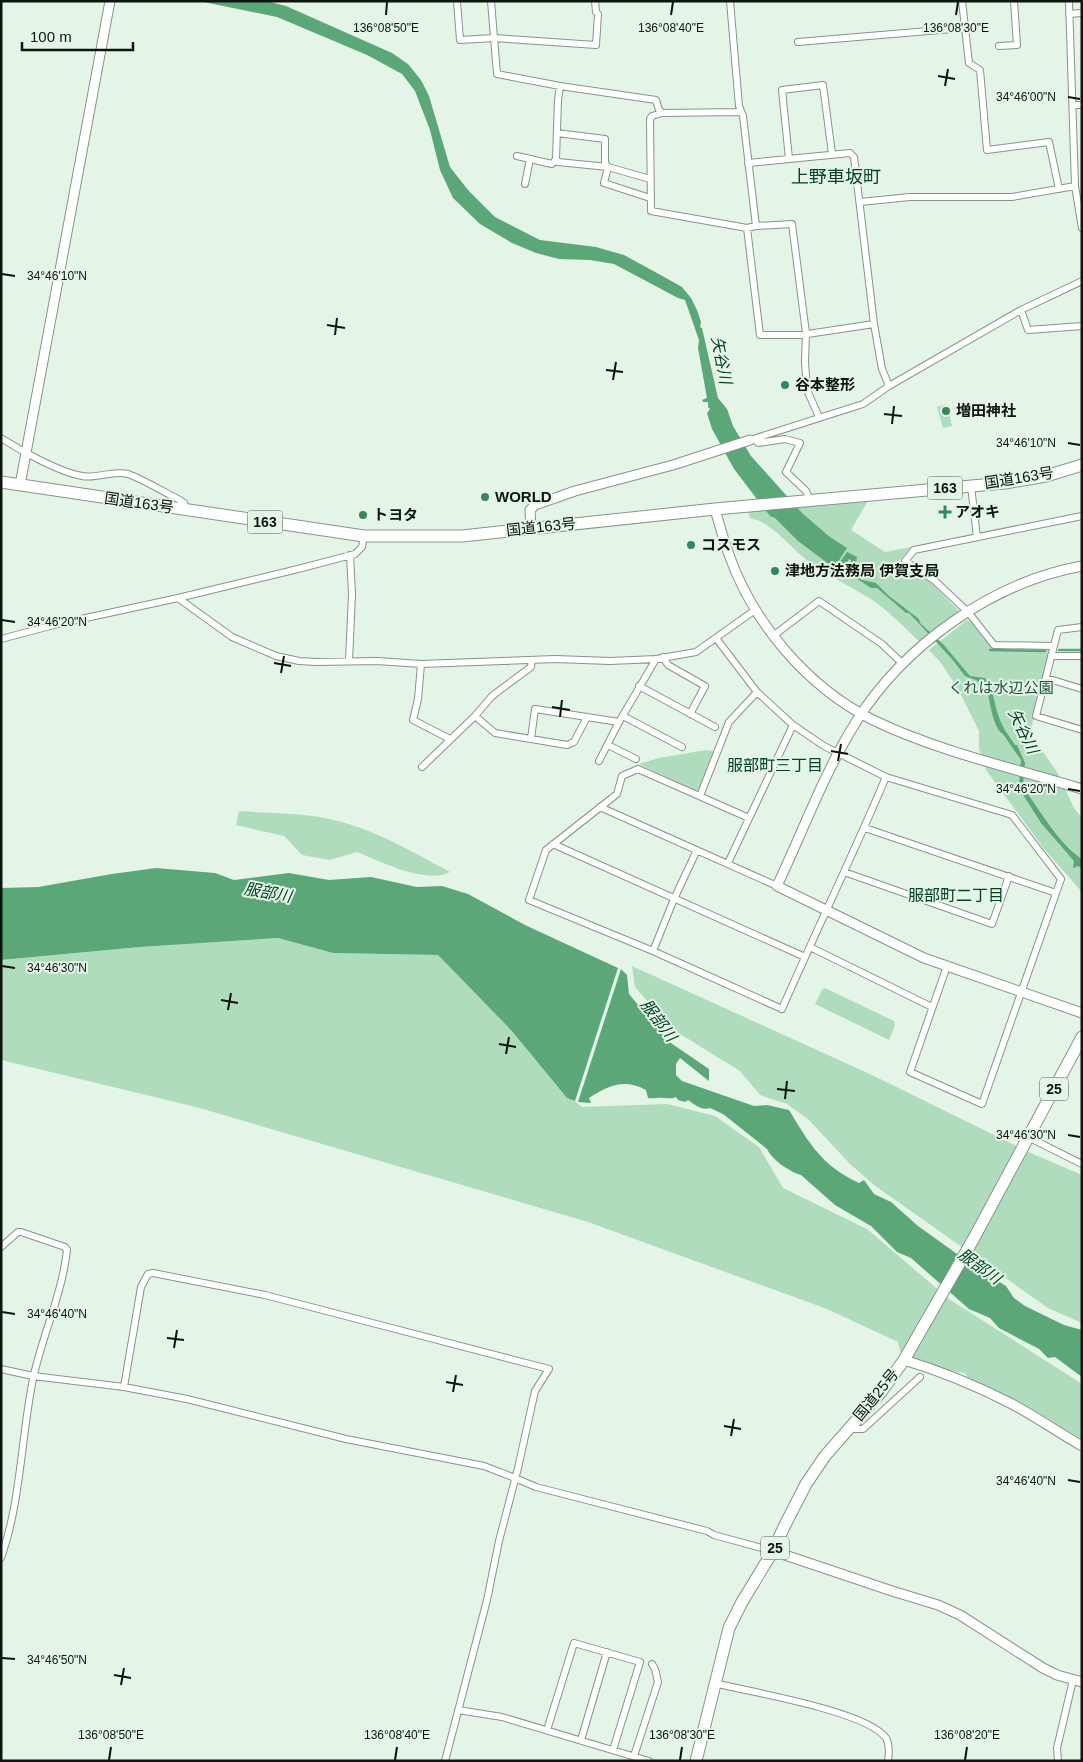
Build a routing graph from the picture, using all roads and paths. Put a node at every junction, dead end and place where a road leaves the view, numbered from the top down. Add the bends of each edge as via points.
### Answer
1 (110, 1) edge
2 (457, 1) edge
3 (491, 1) edge
4 (596, 1) edge
5 (730, 1) edge
6 (962, 1) edge
7 (1014, 1) edge
8 (1069, 1) edge
9 (1082, 13) edge
10 (1070, 14) junction
11 (964, 28) junction
12 (494, 38) junction
13 (798, 42) dead end
14 (999, 46) dead end
15 (560, 86) junction
16 (1073, 105) junction
17 (1082, 105) edge
18 (741, 112) junction
19 (662, 113) junction
20 (557, 133) junction
21 (832, 154) junction
22 (517, 156) dead end
23 (789, 158) junction
24 (556, 159) junction
25 (530, 160) junction
26 (748, 162) junction
27 (608, 167) junction
28 (650, 179) junction
29 (526, 184) dead end
30 (1075, 186) junction
31 (1059, 188) junction
32 (650, 198) junction
33 (860, 202) junction
34 (756, 226) junction
35 (747, 228) junction
36 (1082, 228) edge
37 (1082, 281) edge
38 (1021, 310) junction
39 (874, 324) junction
40 (1082, 326) edge
41 (806, 333) junction
42 (889, 386) junction
43 (819, 417) junction
44 (1, 438) edge
45 (752, 439) junction
46 (25, 452) junction
47 (1082, 465) edge
48 (1, 482) edge
49 (20, 485) junction
50 (971, 486) junction
51 (809, 500) junction
52 (715, 509) junction
53 (186, 510) junction
54 (1082, 516) edge
55 (531, 527) junction
56 (364, 536) junction
57 (977, 537) junction
58 (350, 555) junction
59 (1082, 566) edge
60 (178, 598) junction
61 (755, 610) junction
62 (965, 614) junction
63 (1082, 627) edge
64 (773, 636) junction
65 (716, 638) junction
66 (1, 639) edge
67 (1054, 646) junction
68 (1052, 656) junction
69 (1082, 656) edge
70 (663, 657) junction
71 (656, 659) junction
72 (532, 660) junction
73 (349, 661) junction
74 (421, 664) junction
75 (903, 664) junction
76 (1046, 678) junction
77 (639, 686) junction
78 (1082, 689) edge
79 (757, 692) junction
80 (690, 714) junction
81 (862, 714) junction
82 (475, 716) junction
83 (587, 717) junction
84 (621, 719) junction
85 (793, 725) junction
86 (715, 728) dead end
87 (1082, 730) edge
88 (450, 739) junction
89 (531, 739) junction
90 (608, 745) junction
91 (682, 747) dead end
92 (838, 754) junction
93 (636, 759) dead end
94 (599, 761) dead end
95 (422, 766) dead end
96 (886, 777) junction
97 (1082, 789) edge
98 (700, 796) junction
99 (600, 807) junction
100 (749, 818) junction
101 (865, 828) junction
102 (553, 844) junction
103 (697, 850) junction
104 (728, 863) junction
105 (844, 872) junction
106 (1009, 876) junction
107 (778, 886) junction
108 (1056, 893) junction
109 (674, 899) junction
110 (826, 909) junction
111 (810, 947) junction
112 (653, 951) junction
113 (805, 957) junction
114 (947, 966) junction
115 (1022, 991) junction
116 (932, 1007) junction
117 (1082, 1013) edge
118 (1082, 1037) edge
119 (1027, 1139) junction
120 (1082, 1164) edge
121 (1, 1247) edge
122 (904, 1360) junction
123 (1, 1369) edge
124 (33, 1376) junction
125 (920, 1377) dead end
126 (124, 1386) junction
127 (850, 1426) junction
128 (1082, 1446) edge
129 (515, 1478) junction
130 (773, 1551) junction
131 (1, 1558) edge
132 (607, 1652) junction
133 (652, 1664) dead end
134 (1077, 1681) edge
135 (714, 1683) junction
136 (458, 1710) junction
137 (547, 1730) junction
138 (581, 1740) junction
139 (613, 1750) junction
140 (634, 1756) junction
141 (446, 1761) edge
142 (649, 1761) edge
143 (696, 1761) edge
144 (888, 1761) edge
145 (1058, 1761) edge

1 - 46 street
2 - 12 street via 460,40
3 - 12 street
4 - 12 street via 596,45
5 - 18 street
6 - 11 street
7 - 14 street via 1017,45
8 - 10 street
9 - 10 street
10 - 16 street
11 - 13 street
11 - 31 street via 969,63 980,70 987,150 1049,142
12 - 15 street via 497,74
15 - 19 street via 656,100
15 - 20 street
16 - 17 street
16 - 30 street
18 - 19 street
18 - 26 street
19 - 28 street via 650,119
20 - 24 street
20 - 27 street via 605,139 605,163
21 - 23 street
21 - 23 street via 823,85 782,90
21 - 33 street via 850,153 854,157
22 - 25 street
23 - 26 street
24 - 25 street via 552,164
24 - 27 street via 558,162
25 - 29 street
26 - 34 street
27 - 28 street
27 - 32 street via 604,183
28 - 32 street
30 - 31 street
30 - 36 street
31 - 33 street via 1012,197 910,197
32 - 35 street via 651,211
33 - 39 street
34 - 35 street
34 - 41 street via 792,224
35 - 41 street via 760,335
37 - 38 street
38 - 40 street via 1028,330
38 - 42 street
39 - 41 street
39 - 42 street via 882,369
41 - 43 street via 807,390
42 - 43 street via 863,404
43 - 45 street
44 - 46 street
45 - 51 street via 758,443 785,439 800,443 786,472 806,491
45 - 55 street via 535,505 530,510
46 - 49 street
46 - 53 street via 84,477 128,474 180,500
47 - 50 highway, 国道163号 / 163 via 1046,476
48 - 49 highway, 国道163号 / 163
49 - 53 highway, 国道163号 / 163
50 - 51 highway, 国道163号 / 163
50 - 57 street
51 - 52 highway, 国道163号 / 163
52 - 55 highway, 国道163号 / 163
52 - 61 street via 728,553
53 - 56 highway, 国道163号 / 163
54 - 57 street
55 - 56 highway, 国道163号 / 163 via 462,536
56 - 58 street via 362,547
57 - 62 street via 914,550 905,561 935,581
58 - 60 street
58 - 73 street
59 - 62 street via 1013,588
60 - 66 street
60 - 73 street via 232,637 276,656 299,661
61 - 64 street
61 - 65 street
62 - 67 street via 994,645
62 - 75 street
63 - 67 street via 1058,630
64 - 75 street via 820,601 882,644
64 - 81 street via 815,680
65 - 70 street via 696,652
65 - 79 street
67 - 68 street
68 - 69 street
68 - 76 street
70 - 71 street
70 - 80 street via 668,665 705,686
71 - 72 street
71 - 77 street
72 - 74 street
72 - 82 street via 531,667 492,696
73 - 74 street
74 - 88 street via 413,720
75 - 81 street
76 - 78 street
76 - 87 street via 1036,716
77 - 80 street
77 - 84 street
79 - 85 street
79 - 98 street via 723,732
80 - 86 street
81 - 92 street
81 - 97 street via 916,738
82 - 88 street
82 - 89 street via 494,733
83 - 84 street
83 - 89 street via 574,742 567,745
83 - 89 street via 535,709
84 - 90 street
84 - 91 street
85 - 92 street
85 - 100 street
88 - 95 street
90 - 93 street
90 - 94 street
92 - 96 street
92 - 107 street
96 - 101 street
96 - 108 street via 1012,815 1062,879
98 - 99 street via 638,769 622,776 617,794
98 - 100 street
99 - 102 street
99 - 103 street
100 - 104 street
101 - 105 street
101 - 106 street
102 - 109 street
102 - 112 street via 546,850 529,900
103 - 104 street
103 - 109 street
104 - 107 street
105 - 106 street via 992,924
105 - 110 street
106 - 108 street
107 - 110 street
108 - 115 street
109 - 112 street
109 - 113 street
110 - 111 street
110 - 114 street via 924,958
111 - 113 street
111 - 116 street
112 - 113 street via 782,1009
114 - 115 street
114 - 116 street
115 - 116 street via 982,1104 910,1072
115 - 117 street
118 - 119 highway, 国道25号 / 25
119 - 120 street
119 - 122 highway, 国道25号 / 25
121 - 124 street via 21,1232 67,1248 60,1287
122 - 127 highway, 国道25号 / 25
122 - 128 street via 1010,1403
123 - 124 street
124 - 126 street
124 - 131 street via 12,1525
125 - 127 street via 863,1429
126 - 129 street via 346,1439 484,1466
126 - 129 street via 141,1287 148,1274 265,1295 548,1369 535,1391
127 - 130 highway, 国道25号 / 25 via 806,1484
129 - 130 street via 536,1488
129 - 136 street
130 - 134 street via 938,1605 972,1622 1043,1668
130 - 135 highway, 国道25号 / 25 via 729,1628
132 - 137 street via 574,1642
132 - 138 street
132 - 139 street via 640,1662
133 - 140 street via 658,1682
134 - 145 street via 1057,1748
135 - 143 highway, 国道25号 / 25
135 - 144 street via 836,1711 875,1728 888,1741
136 - 137 street via 502,1717
136 - 141 street
137 - 138 street
138 - 139 street
139 - 140 street
140 - 142 street

